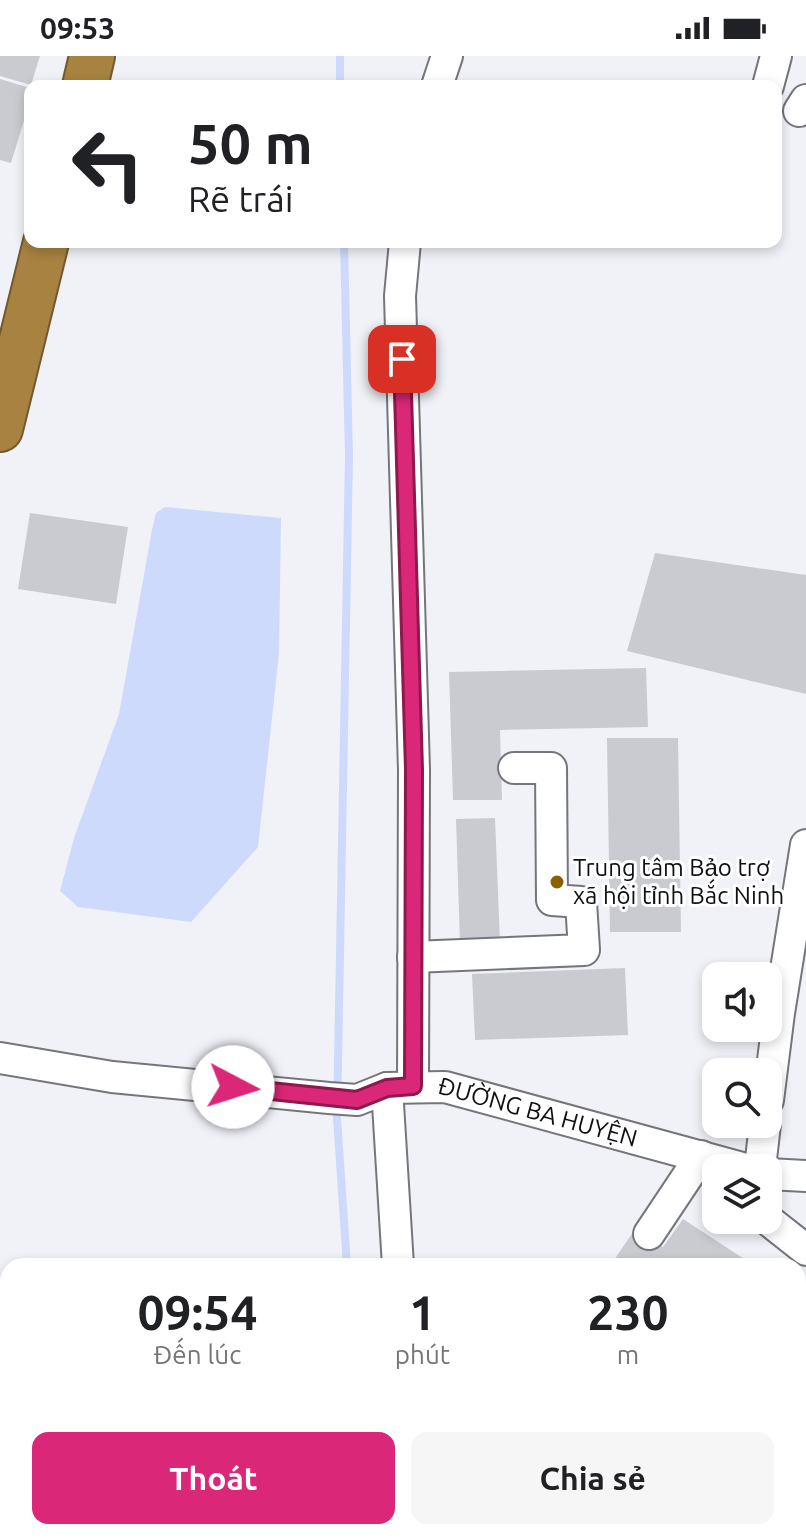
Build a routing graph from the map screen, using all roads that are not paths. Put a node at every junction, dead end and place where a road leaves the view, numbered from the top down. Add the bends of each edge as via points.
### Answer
1 (92, 56) edge
2 (447, 56) edge
3 (776, 56) edge
4 (86, 80) edge
5 (439, 80) edge
6 (770, 80) edge
7 (45, 248) edge
8 (404, 248) edge
9 (0, 429) edge
10 (514, 768) dead end
11 (806, 845) edge
12 (413, 957) junction
13 (0, 1058) edge
14 (773, 1058) edge
15 (388, 1091) junction
16 (701, 1156) joint
17 (782, 1175) edge
18 (806, 1176) edge
19 (782, 1231) edge
20 (649, 1234) dead end
21 (806, 1250) edge
22 (398, 1258) edge

1 - 4 highway
2 - 5 street
3 - 6 street
7 - 9 highway
8 - 12 street via 400,296 414,770
10 - 12 street via 551,768 552,900 581,902 584,950
11 - 14 street
12 - 15 street
13 - 15 street, ĐƯỜNG BA HUYỆN via 112,1077 329,1098
15 - 16 street, ĐƯỜNG BA HUYỆN via 445,1087
15 - 22 street
16 - 20 street
17 - 18 street
19 - 21 street

